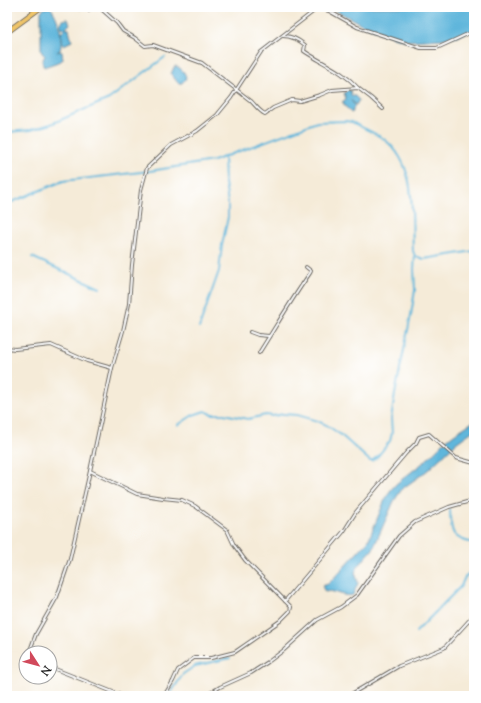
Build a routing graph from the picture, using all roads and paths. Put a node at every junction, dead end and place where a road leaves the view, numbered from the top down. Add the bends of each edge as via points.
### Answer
1 (41, 7) edge
2 (59, 7) edge
3 (98, 7) edge
4 (474, 31) edge
5 (7, 32) edge
6 (282, 36) junction
7 (358, 88) junction
8 (236, 90) junction
9 (382, 109) dead end
10 (306, 267) dead end
11 (250, 332) dead end
12 (269, 336) junction
13 (7, 348) edge
14 (259, 353) dead end
15 (112, 368) junction
16 (474, 463) edge
17 (90, 471) junction
18 (474, 500) edge
19 (284, 601) junction
20 (474, 616) edge
21 (32, 645) edge
22 (58, 671) edge
23 (123, 696) edge
24 (164, 696) edge
25 (205, 696) edge
26 (348, 696) edge

1 - 5 highway
2 - 3 street via 82,10
3 - 8 street via 123,31 142,44 153,45 194,60
4 - 6 street via 437,48 421,48 356,27 319,8
6 - 7 street via 292,37 303,43 304,51 332,67
6 - 8 street via 261,52
7 - 8 street via 332,90 300,101 292,100 272,108 265,114
7 - 9 street
8 - 15 street via 217,115 171,145 147,168 141,190 129,304
10 - 12 street via 310,269 310,273
11 - 12 street via 258,336
12 - 14 street
13 - 15 street via 51,345 87,361
15 - 17 street
16 - 19 street via 459,460 429,434 419,437
17 - 19 street via 138,494 182,500 195,506 227,530 245,560
17 - 21 street via 68,566 57,597
18 - 25 street via 449,507 415,522 399,536 357,595 317,620 268,662
19 - 24 street via 291,607 290,611 275,625 235,652 211,658 194,658 178,670
20 - 26 street via 444,648 399,666
22 - 23 street

